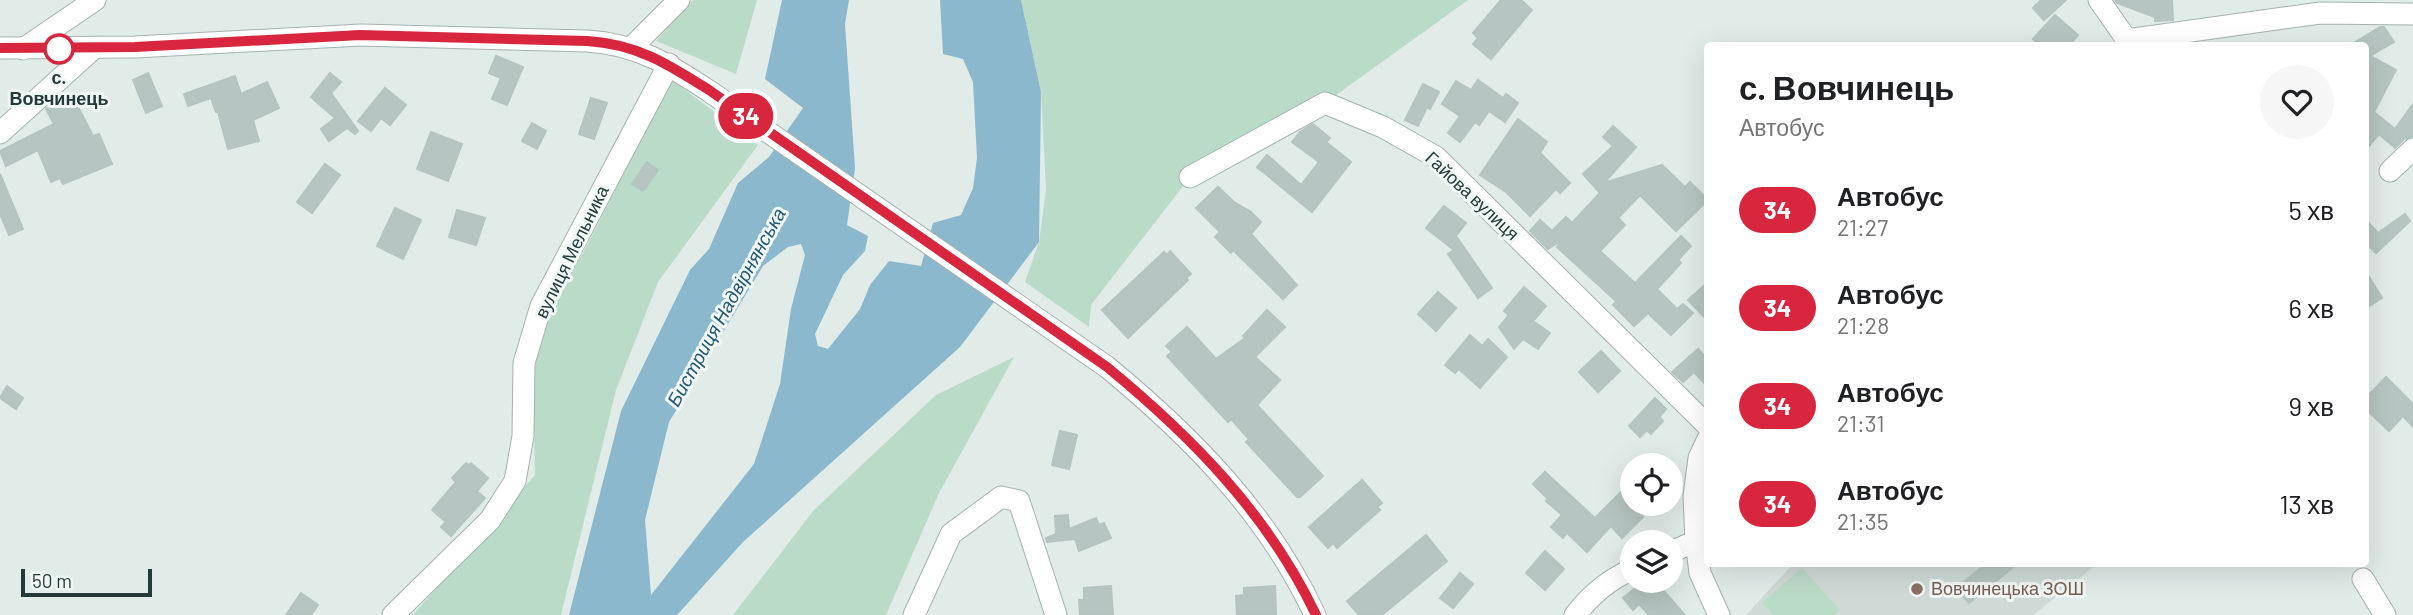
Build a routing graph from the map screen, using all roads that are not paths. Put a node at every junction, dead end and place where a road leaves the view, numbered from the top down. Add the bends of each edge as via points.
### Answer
1 (95, 0) edge
2 (679, 0) edge
3 (2099, 0) edge
4 (2413, 14) edge
5 (2125, 42) edge
6 (2132, 42) edge
7 (0, 48) edge
8 (94, 48) junction
9 (632, 48) junction
10 (23, 49) junction
11 (669, 64) junction
12 (0, 133) edge
13 (2413, 149) edge
14 (2390, 171) dead end
15 (1190, 177) dead end
16 (1704, 422) edge
17 (1704, 447) edge
18 (1696, 541) junction
19 (1683, 547) edge
20 (1620, 575) edge
21 (2363, 579) dead end
22 (393, 615) edge
23 (914, 615) edge
24 (1056, 615) edge
25 (1315, 615) edge
26 (1575, 615) edge
27 (1719, 615) edge
28 (2385, 615) edge

1 - 10 street
2 - 9 street
3 - 5 street
4 - 6 street via 2320,13
7 - 10 street
8 - 9 street via 360,35 587,41
8 - 10 street
8 - 12 street
9 - 11 street
11 - 22 street, вулиця Мельника via 541,306 524,363 523,436 515,481 490,520
11 - 25 street via 1088,353 1163,413 1260,520
13 - 14 street
15 - 16 street, Гайова вулиця via 1325,103 1382,127 1436,157
17 - 18 street via 1694,496
18 - 19 street
18 - 27 street via 1700,573
20 - 26 street via 1599,587
21 - 28 street
23 - 24 street via 951,534 1001,497 1019,501

